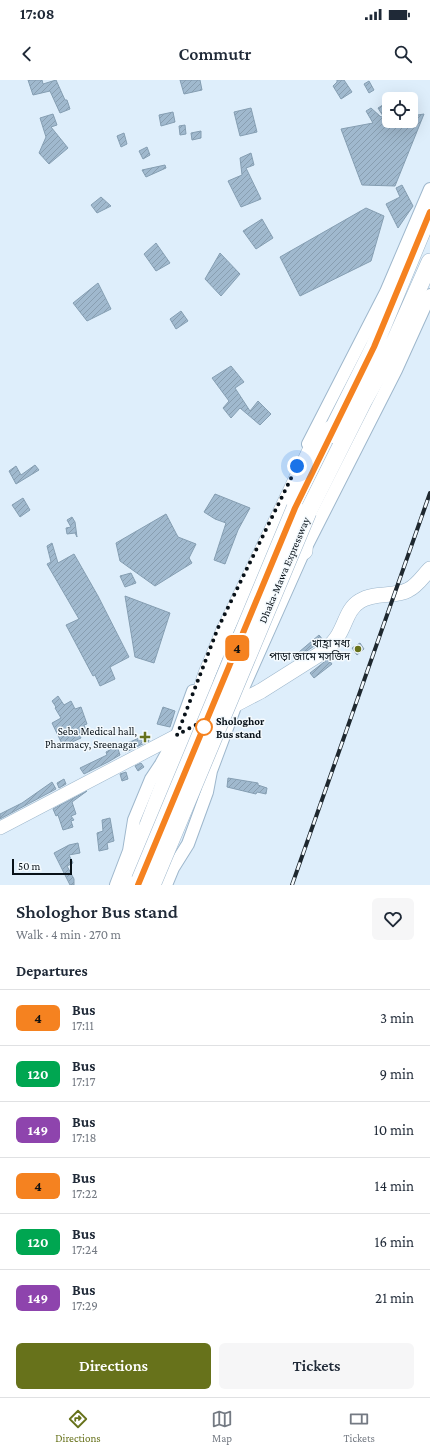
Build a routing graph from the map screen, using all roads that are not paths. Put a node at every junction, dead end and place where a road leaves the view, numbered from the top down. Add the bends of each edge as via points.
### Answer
1 (430, 189) edge
2 (430, 212) edge
3 (430, 262) edge
4 (430, 295) edge
5 (342, 427) junction
6 (304, 551) junction
7 (430, 569) edge
8 (221, 630) junction
9 (234, 705) junction
10 (183, 732) junction
11 (0, 828) edge
12 (139, 884) edge
13 (116, 885) edge
14 (160, 885) edge
15 (166, 885) edge

1 - 8 street via 386,292 276,506
2 - 5 highway, Dhaka-Mawa Expressway
3 - 5 highway, Dhaka-Mawa Expressway via 387,359
4 - 6 street via 396,370
5 - 6 highway via 347,445 305,533
5 - 8 highway via 316,440
5 - 12 highway, Dhaka-Mawa Expressway, bridge via 302,510
6 - 9 street
7 - 9 main road via 406,591 367,597 359,601 347,615 334,642 326,650
8 - 10 highway
9 - 10 main road
9 - 14 highway
9 - 15 street via 188,844
10 - 11 main road
10 - 12 highway
10 - 13 street via 151,778 134,820 129,851

